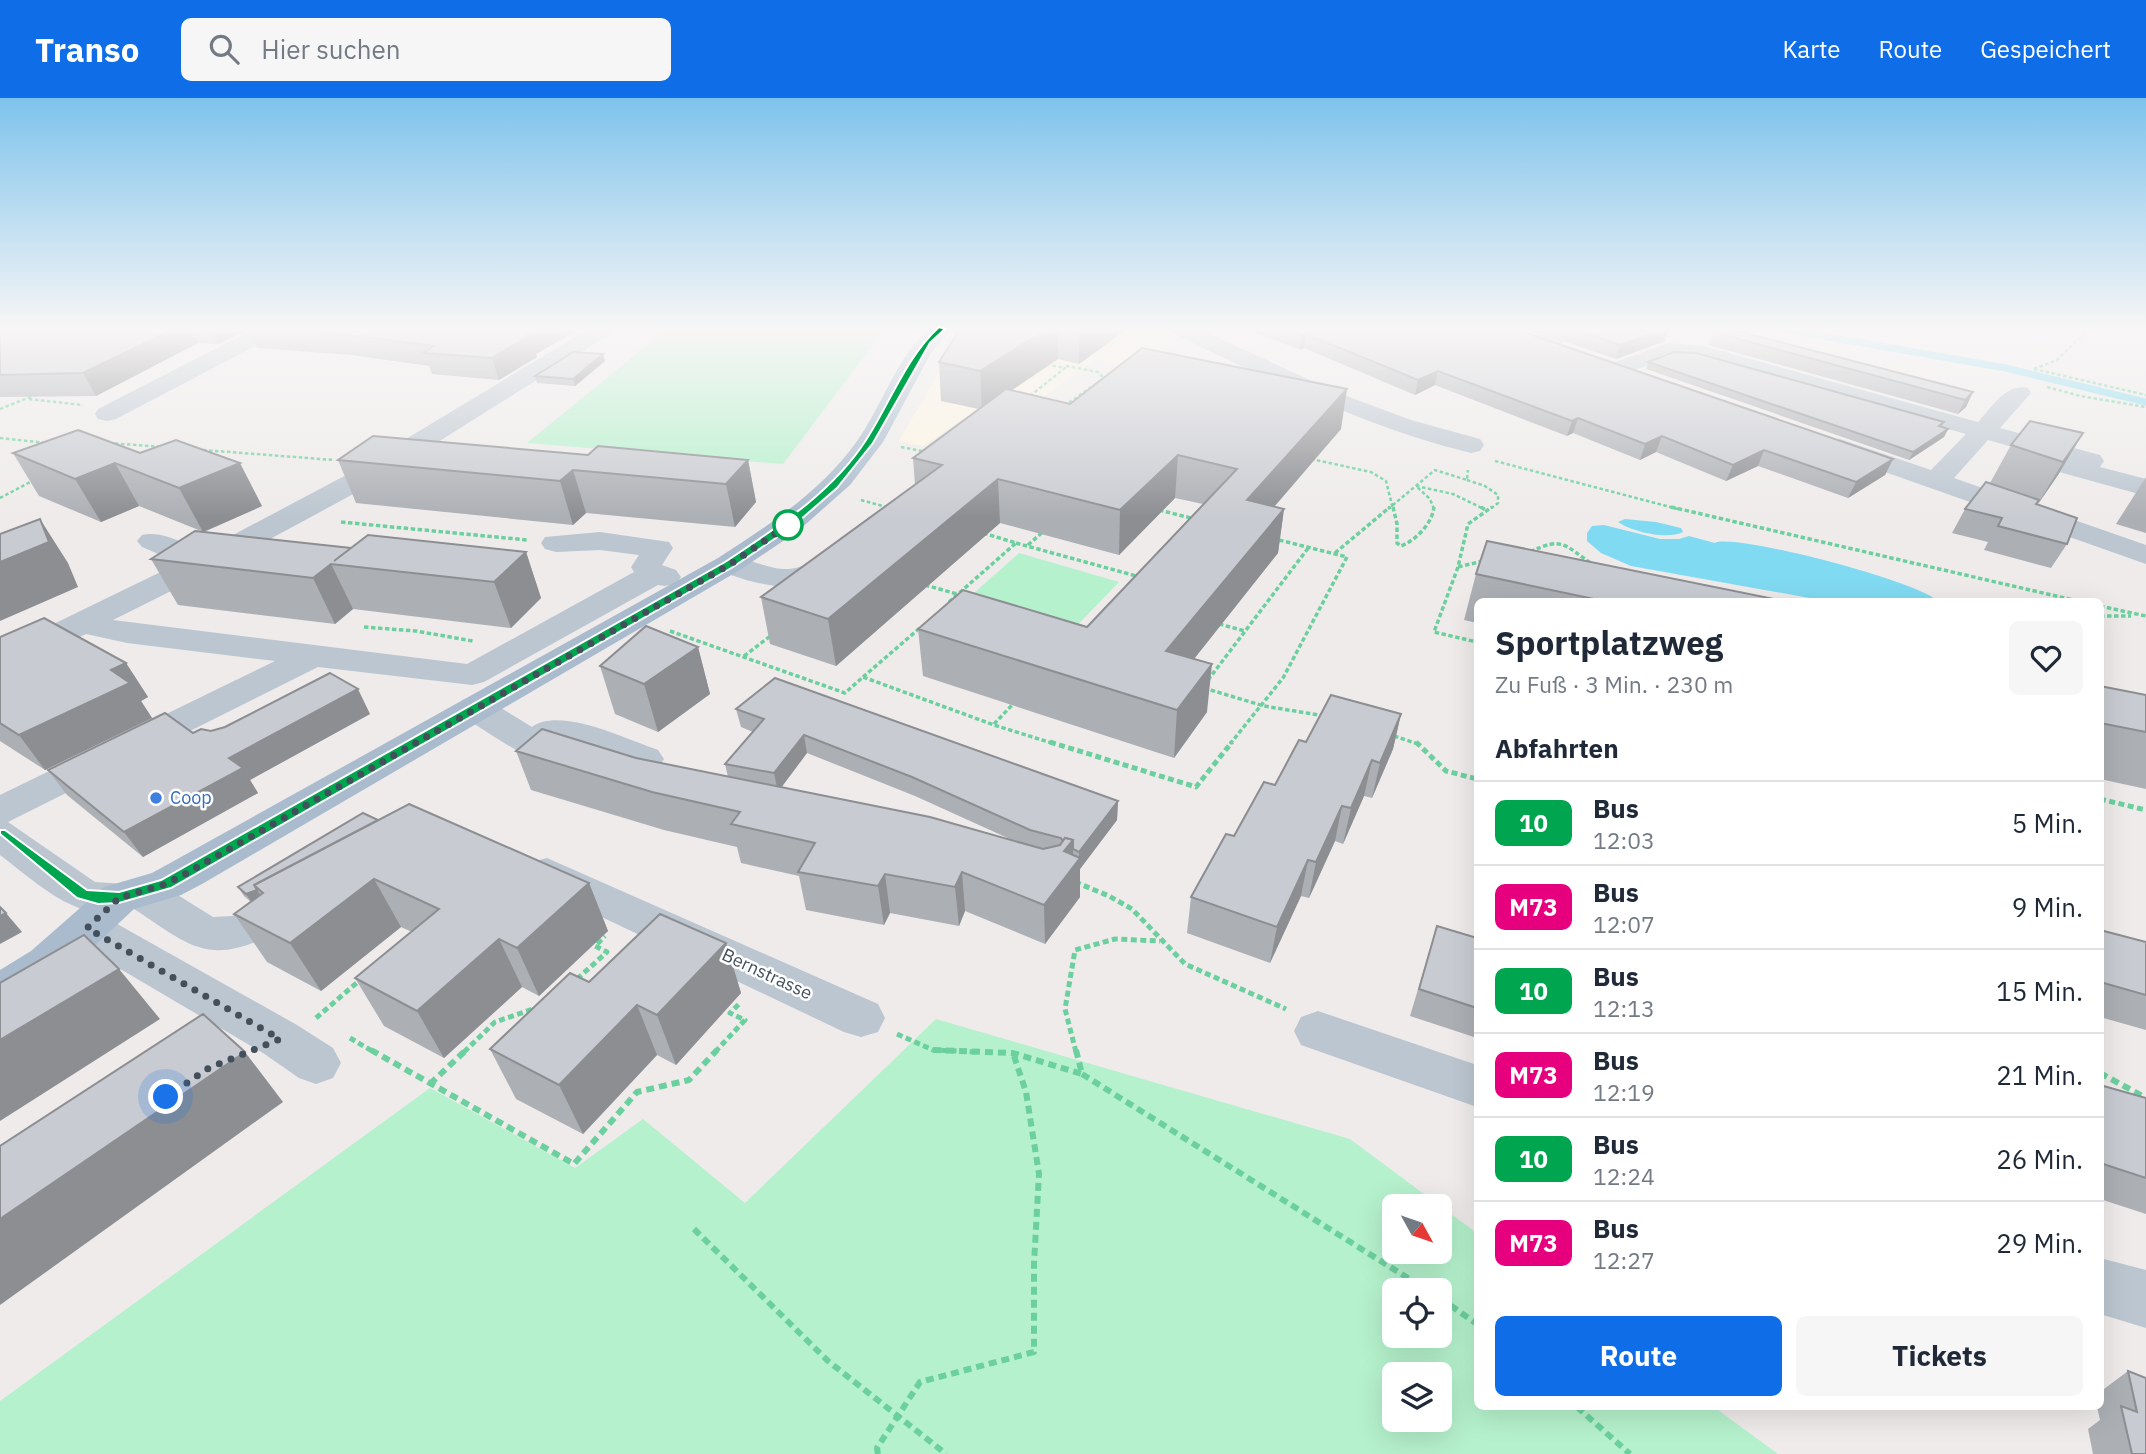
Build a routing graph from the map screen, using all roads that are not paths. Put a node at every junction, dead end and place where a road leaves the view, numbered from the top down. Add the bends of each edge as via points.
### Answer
1 (148, 392) edge
2 (498, 392) edge
3 (898, 392) edge
4 (1317, 392) edge
5 (1833, 392) edge
6 (2024, 392) edge
7 (112, 411) road end
8 (1979, 436) junction
9 (1822, 441) edge
10 (1474, 457) road end
11 (2091, 461) dead end
12 (1936, 481) junction
13 (2146, 488) edge
14 (152, 541) dead end
15 (862, 541) edge
16 (556, 543) road end
17 (2146, 555) edge
18 (204, 563) junction
19 (729, 565) junction
20 (654, 574) junction
21 (695, 584) junction
22 (82, 623) junction
23 (311, 657) junction
24 (0, 663) edge
25 (374, 665) junction
26 (324, 691) edge
27 (475, 709) junction
28 (654, 772) edge
29 (0, 811) edge
30 (0, 834) edge
31 (516, 858) edge
32 (324, 888) edge
33 (116, 906) junction
34 (0, 993) edge
35 (861, 1018) road end
36 (1318, 1031) road end
37 (316, 1036) road end
38 (1474, 1085) edge
39 (2104, 1287) edge
40 (2146, 1299) edge

1 - 7 street
2 - 18 street via 383,464
3 - 19 main road via 869,443 833,486 788,525
4 - 10 street
5 - 8 street
6 - 8 street
8 - 11 street
8 - 12 street
8 - 13 street
9 - 12 street
12 - 17 street
14 - 18 street
15 - 19 street via 811,576 772,579
16 - 20 street via 600,541 658,548 646,562
18 - 22 street
19 - 21 main road
20 - 21 street
20 - 25 street via 472,675
21 - 27 main road
22 - 23 street
22 - 24 street
23 - 25 street
23 - 29 street
25 - 26 street
27 - 28 street via 536,746
27 - 33 main road via 187,873
30 - 33 street via 82,894
31 - 35 street, Bernstrasse
32 - 33 street via 238,932 206,934
33 - 34 main road via 39,969
33 - 37 street
36 - 38 street
39 - 40 street

